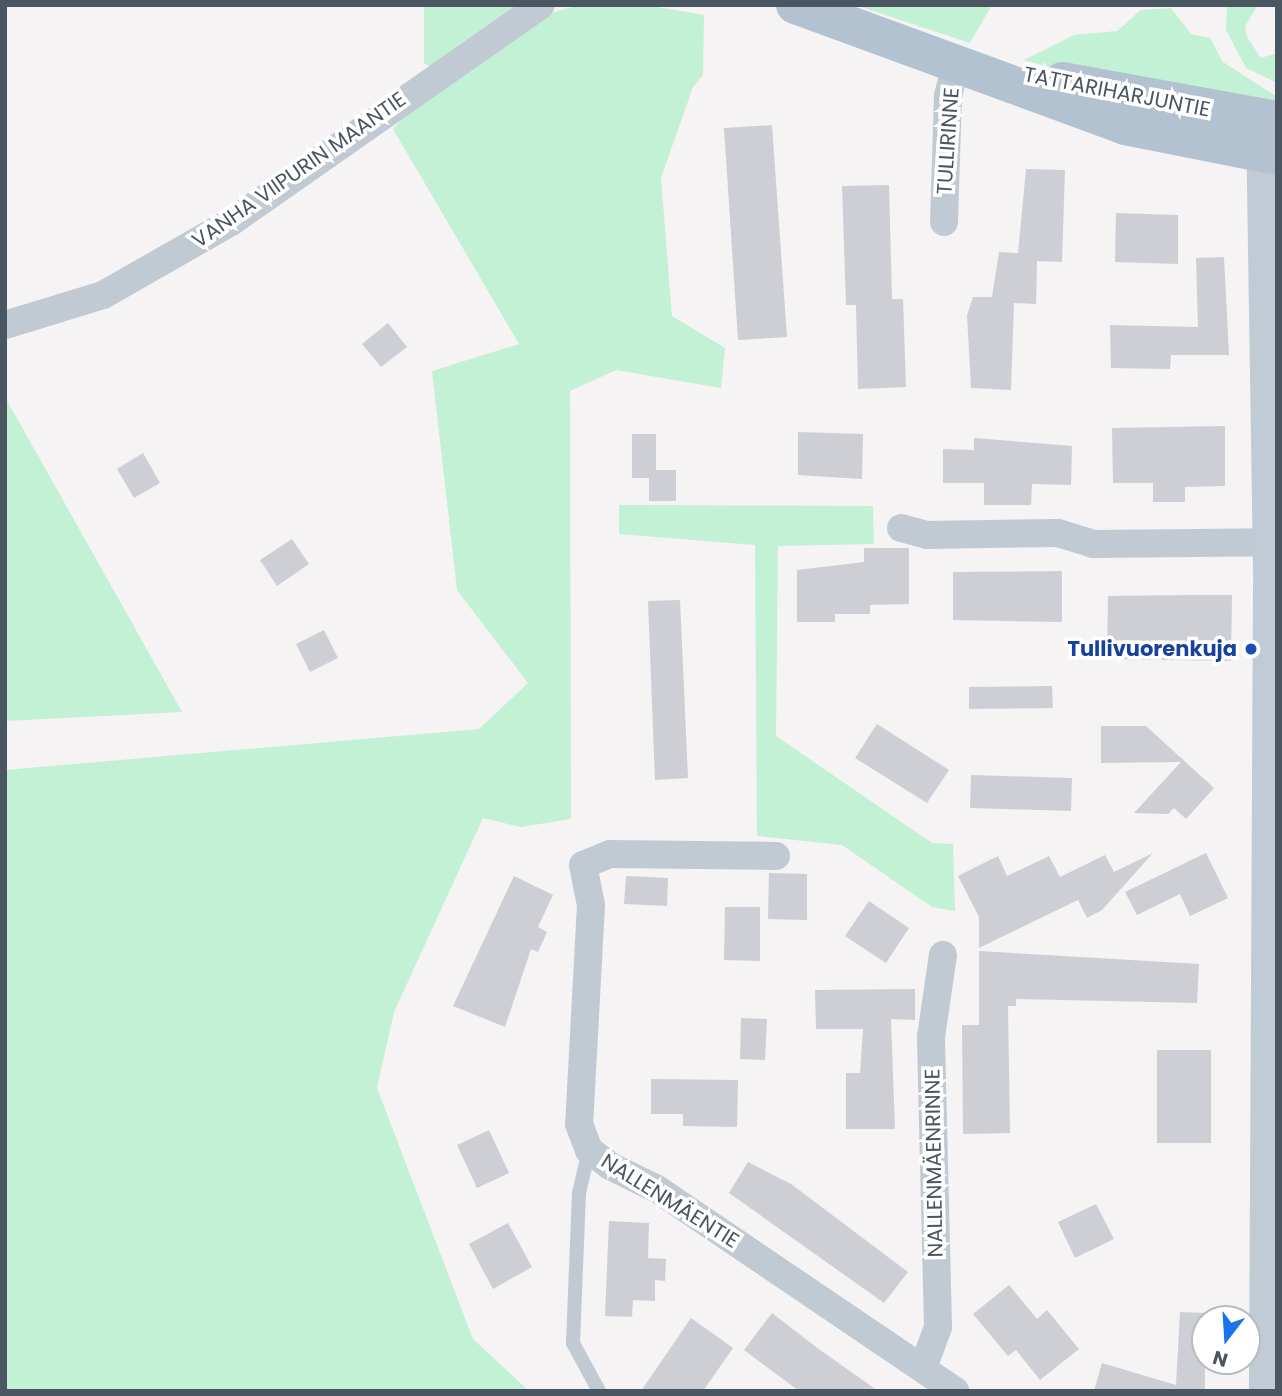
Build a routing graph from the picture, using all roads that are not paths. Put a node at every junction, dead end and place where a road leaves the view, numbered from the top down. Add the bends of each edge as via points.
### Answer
1 (541, 5) edge
2 (796, 5) edge
3 (957, 60) junction
4 (1271, 138) edge
5 (944, 222) dead end
6 (5, 325) edge
7 (901, 528) dead end
8 (1271, 541) junction
9 (1275, 588) edge
10 (1274, 777) edge
11 (776, 856) dead end
12 (943, 955) dead end
13 (589, 1150) junction
14 (923, 1368) junction
15 (599, 1391) edge
16 (955, 1391) edge
17 (1268, 1391) edge

1 - 6 street, VANHA VIIPURIN MAANTIE via 220,229 103,295
2 - 3 main road, TATTARIHARJUNTIE
3 - 4 main road, TATTARIHARJUNTIE via 1037,97 1125,126
3 - 5 street, TULLIRINNE via 948,96
4 - 8 main road
7 - 8 street via 927,535 1058,533 1093,544
8 - 9 main road
9 - 10 main road
10 - 17 main road
11 - 13 street, NALLENMÄENTIE via 610,854 583,865 591,905 579,1124
12 - 14 street, NALLENMÄENRINNE via 931,1037 938,1327
13 - 14 street, NALLENMÄENTIE via 657,1189
13 - 15 lane via 579,1193 573,1343
14 - 16 street, NALLENMÄENTIE

